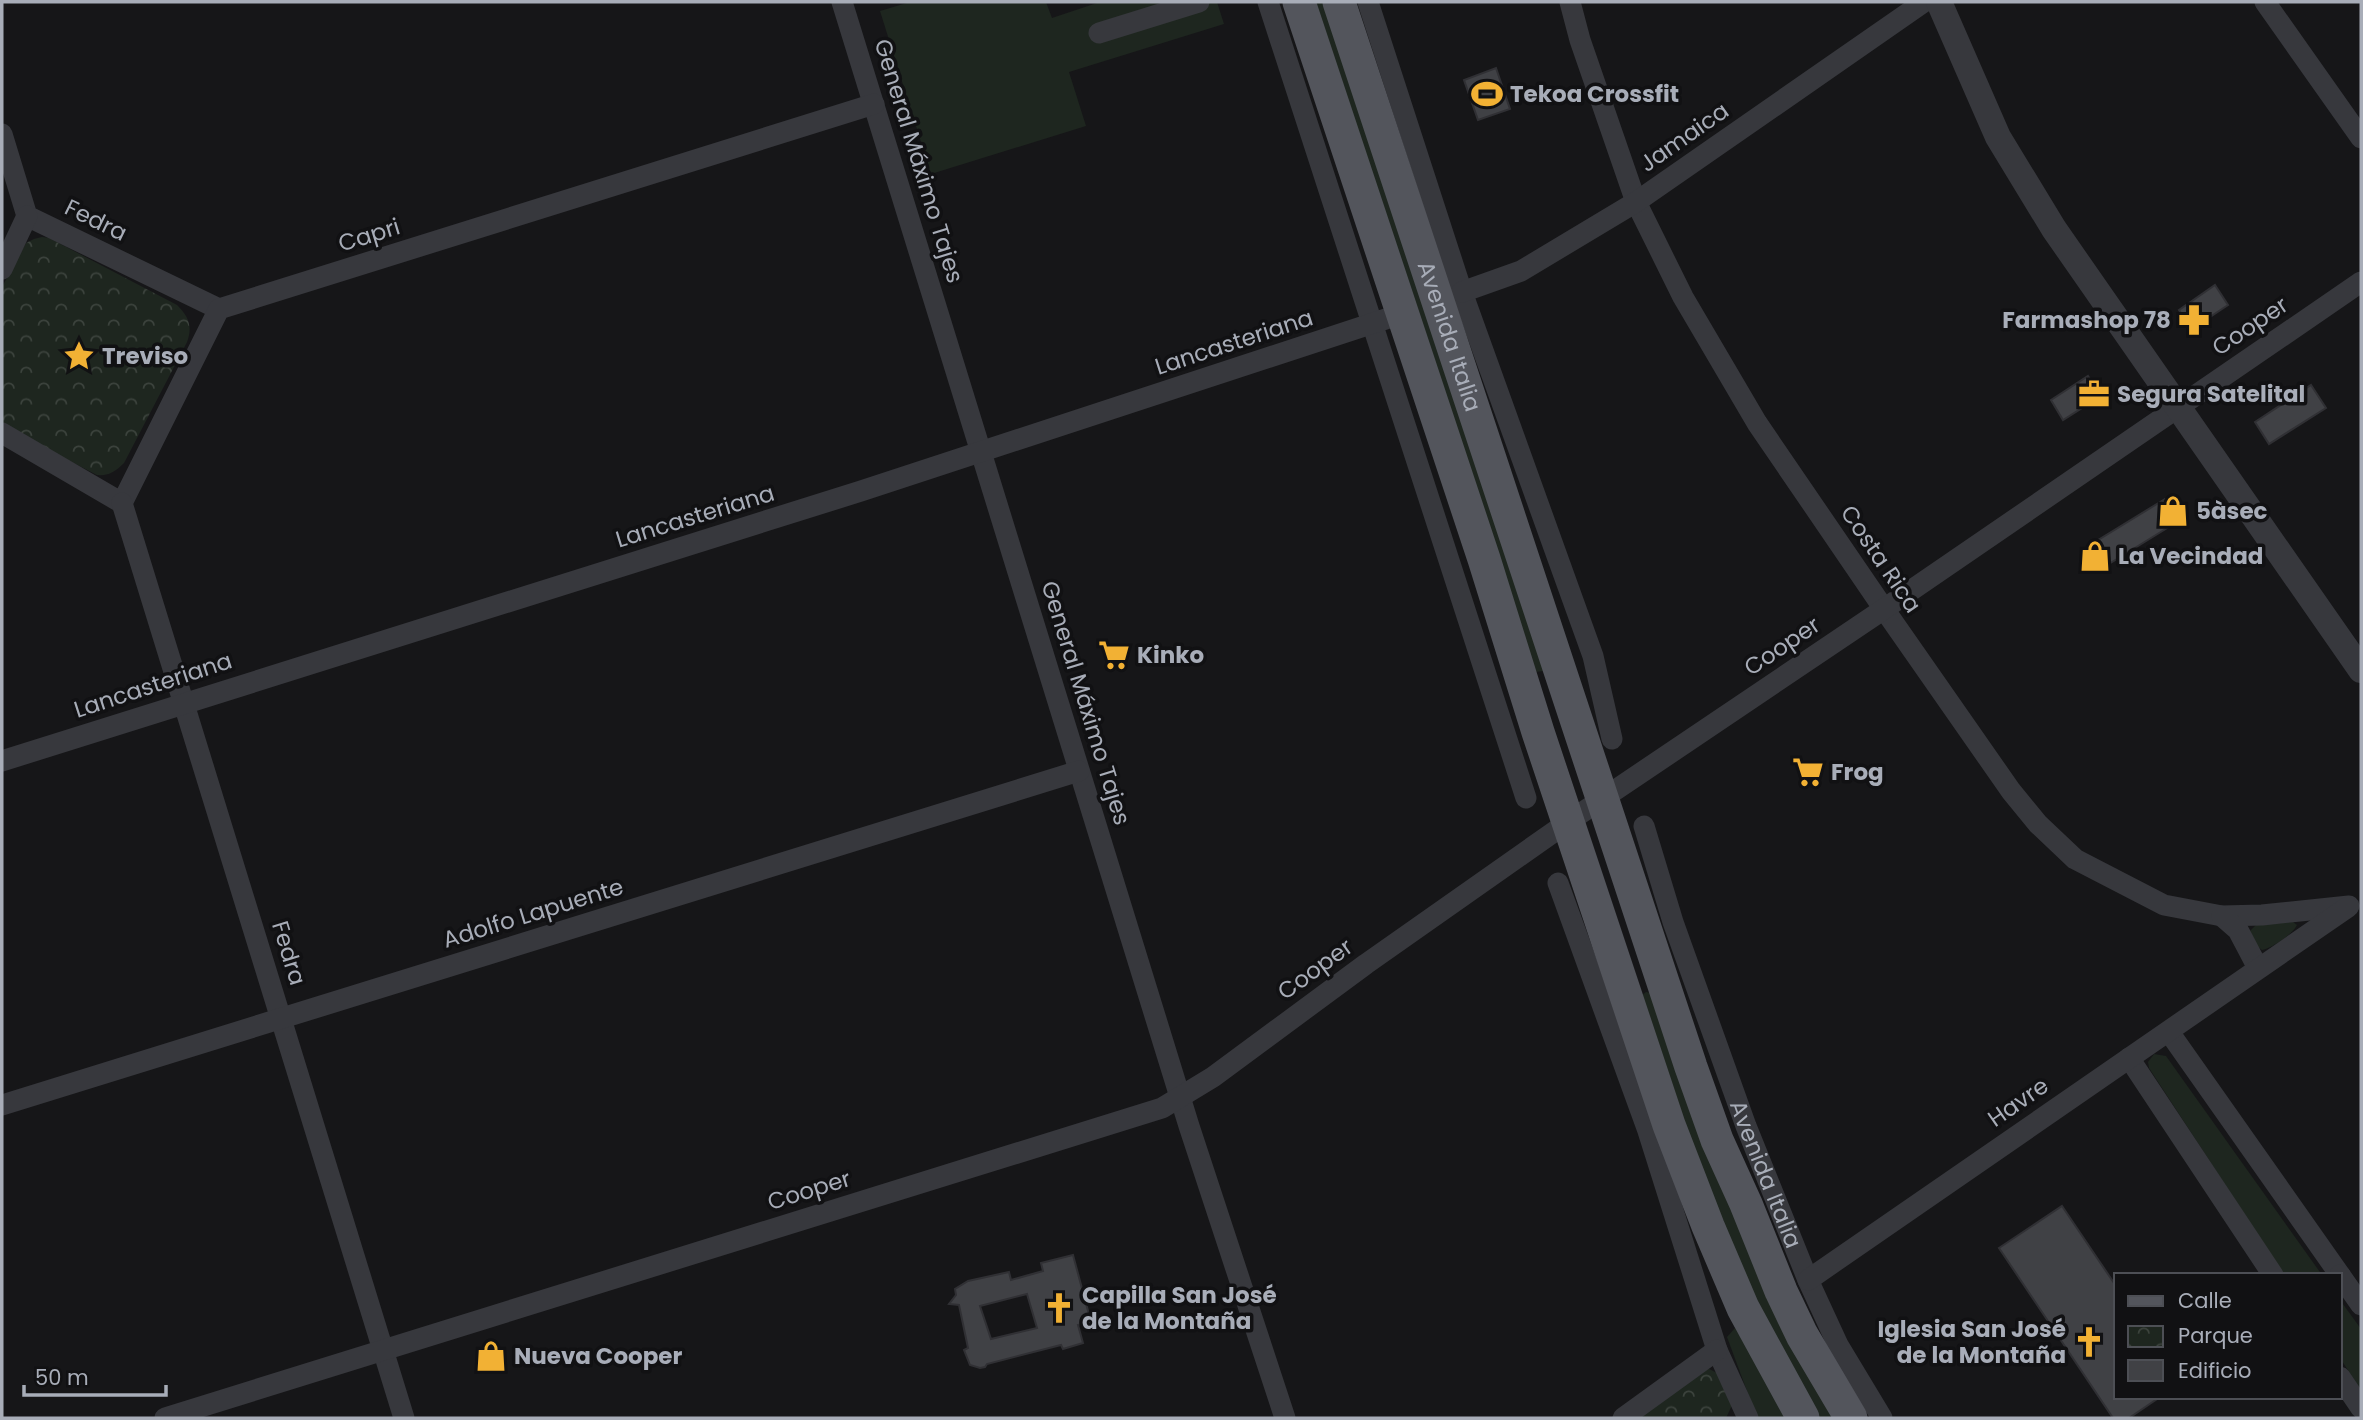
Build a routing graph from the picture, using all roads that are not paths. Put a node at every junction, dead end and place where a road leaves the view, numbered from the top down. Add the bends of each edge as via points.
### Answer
1 (842, 2) edge
2 (1199, 2) edge
3 (1268, 2) edge
4 (1299, 2) edge
5 (1339, 2) edge
6 (1368, 2) edge
7 (1570, 2) edge
8 (1924, 2) edge
9 (1939, 2) edge
10 (2265, 2) edge
11 (1099, 33) dead end
12 (1305, 68) junction
13 (874, 104) junction
14 (2, 134) edge
15 (2361, 138) edge
16 (1636, 202) junction
17 (27, 216) junction
18 (2, 269) edge
19 (2361, 282) edge
20 (1462, 292) junction
21 (219, 309) junction
22 (1387, 320) junction
23 (2177, 407) junction
24 (2, 433) edge
25 (982, 452) junction
26 (122, 503) junction
27 (1484, 559) junction
28 (1452, 572) junction
29 (1884, 609) junction
30 (1502, 616) junction
31 (1471, 629) junction
32 (1593, 656) junction
33 (2361, 670) edge
34 (1560, 671) junction
35 (1524, 688) junction
36 (1495, 702) junction
37 (182, 703) junction
38 (1523, 739) junction
39 (1612, 739) dead end
40 (2, 761) edge
41 (1079, 771) junction
42 (1526, 798) dead end
43 (1603, 799) junction
44 (1568, 822) junction
45 (1644, 826) dead end
46 (1558, 883) dead end
47 (2355, 902) edge
48 (2222, 916) junction
49 (1596, 945) junction
50 (1660, 948) junction
51 (2258, 968) junction
52 (1626, 992) junction
53 (282, 1018) junction
54 (2169, 1032) junction
55 (2129, 1058) junction
56 (1181, 1097) junction
57 (2, 1105) edge
58 (1658, 1128) junction
59 (1680, 1188) junction
60 (2272, 1273) edge
61 (2339, 1273) edge
62 (2342, 1278) edge
63 (1808, 1280) junction
64 (2361, 1305) edge
65 (383, 1350) junction
66 (1717, 1350) junction
67 (2342, 1380) edge
68 (2361, 1408) edge
69 (1746, 1417) edge
70 (164, 1418) edge
71 (404, 1418) edge
72 (1285, 1418) edge
73 (1623, 1418) edge
74 (1803, 1418) edge
75 (1851, 1418) edge
76 (1882, 1418) edge

1 - 13 street, General Máximo Tajes
2 - 11 street
3 - 12 street, Avenida Italia
4 - 12 main road, Avenida Italia
5 - 34 main road, Avenida Italia
6 - 20 street, Avenida Italia
7 - 16 street, Costa Rica
8 - 16 street, Jamaica
9 - 23 street via 1998,137 2054,229
10 - 15 street
12 - 22 main road, Avenida Italia
13 - 21 street, Capri
13 - 25 street, General Máximo Tajes
14 - 17 street, Fedra
16 - 20 street, Jamaica via 1521,271
16 - 29 street, Costa Rica via 1683,297 1757,423
17 - 18 street
17 - 21 street, Fedra
19 - 23 street, Cooper
20 - 32 street, Avenida Italia
21 - 26 street
22 - 25 street, Lancasteriana
22 - 27 main road, Avenida Italia
22 - 28 street, Avenida Italia
23 - 29 street, Cooper
23 - 33 street
24 - 26 street
25 - 37 street, Lancasteriana
25 - 41 street, General Máximo Tajes
26 - 37 street, Fedra
27 - 28 street
27 - 30 main road, Avenida Italia
28 - 31 street, Avenida Italia
29 - 43 street, Cooper
29 - 48 street, Costa Rica via 2011,791 2075,859 2164,905
30 - 31 street
30 - 35 main road, Avenida Italia
31 - 36 street, Avenida Italia
32 - 34 street
32 - 39 street, Avenida Italia
34 - 35 street
34 - 43 main road, Avenida Italia
35 - 36 street
35 - 38 main road, Avenida Italia
35 - 43 main road via 1553,728 1582,794
36 - 38 street, Avenida Italia
37 - 40 street, Lancasteriana
37 - 53 street, Fedra
38 - 42 street, Avenida Italia
38 - 44 main road, Avenida Italia
41 - 53 street, Adolfo Lapuente
41 - 56 street, General Máximo Tajes
43 - 44 street, Cooper
43 - 50 main road, Avenida Italia
44 - 49 main road, Avenida Italia
44 - 50 main road via 1584,820 1592,826 1625,918 1636,935
44 - 56 street, Cooper
45 - 50 street, Avenida Italia
46 - 49 street, Avenida Italia
47 - 48 street, Costa Rica
47 - 51 street, Havre
48 - 51 street via 2238,930
49 - 52 main road, Avenida Italia
49 - 58 street, Avenida Italia
50 - 52 street
50 - 63 street, Avenida Italia via 1746,1126
50 - 75 main road, Avenida Italia via 1717,1140 1802,1335
51 - 54 street, Havre
52 - 58 main road, Avenida Italia
53 - 57 street, Adolfo Lapuente
53 - 65 street, Fedra
54 - 55 street, Havre
54 - 61 street
55 - 60 street
55 - 63 street, Havre
56 - 65 street, Cooper via 1162,1108
56 - 72 street, General Máximo Tajes
58 - 59 main road, Avenida Italia
59 - 66 street, Avenida Italia
59 - 74 main road, Avenida Italia via 1707,1226 1743,1308
62 - 64 street
63 - 76 street, Avenida Italia via 1838,1345
65 - 70 street, Cooper
65 - 71 street, Fedra
66 - 69 street, Avenida Italia
66 - 73 street
67 - 68 street

